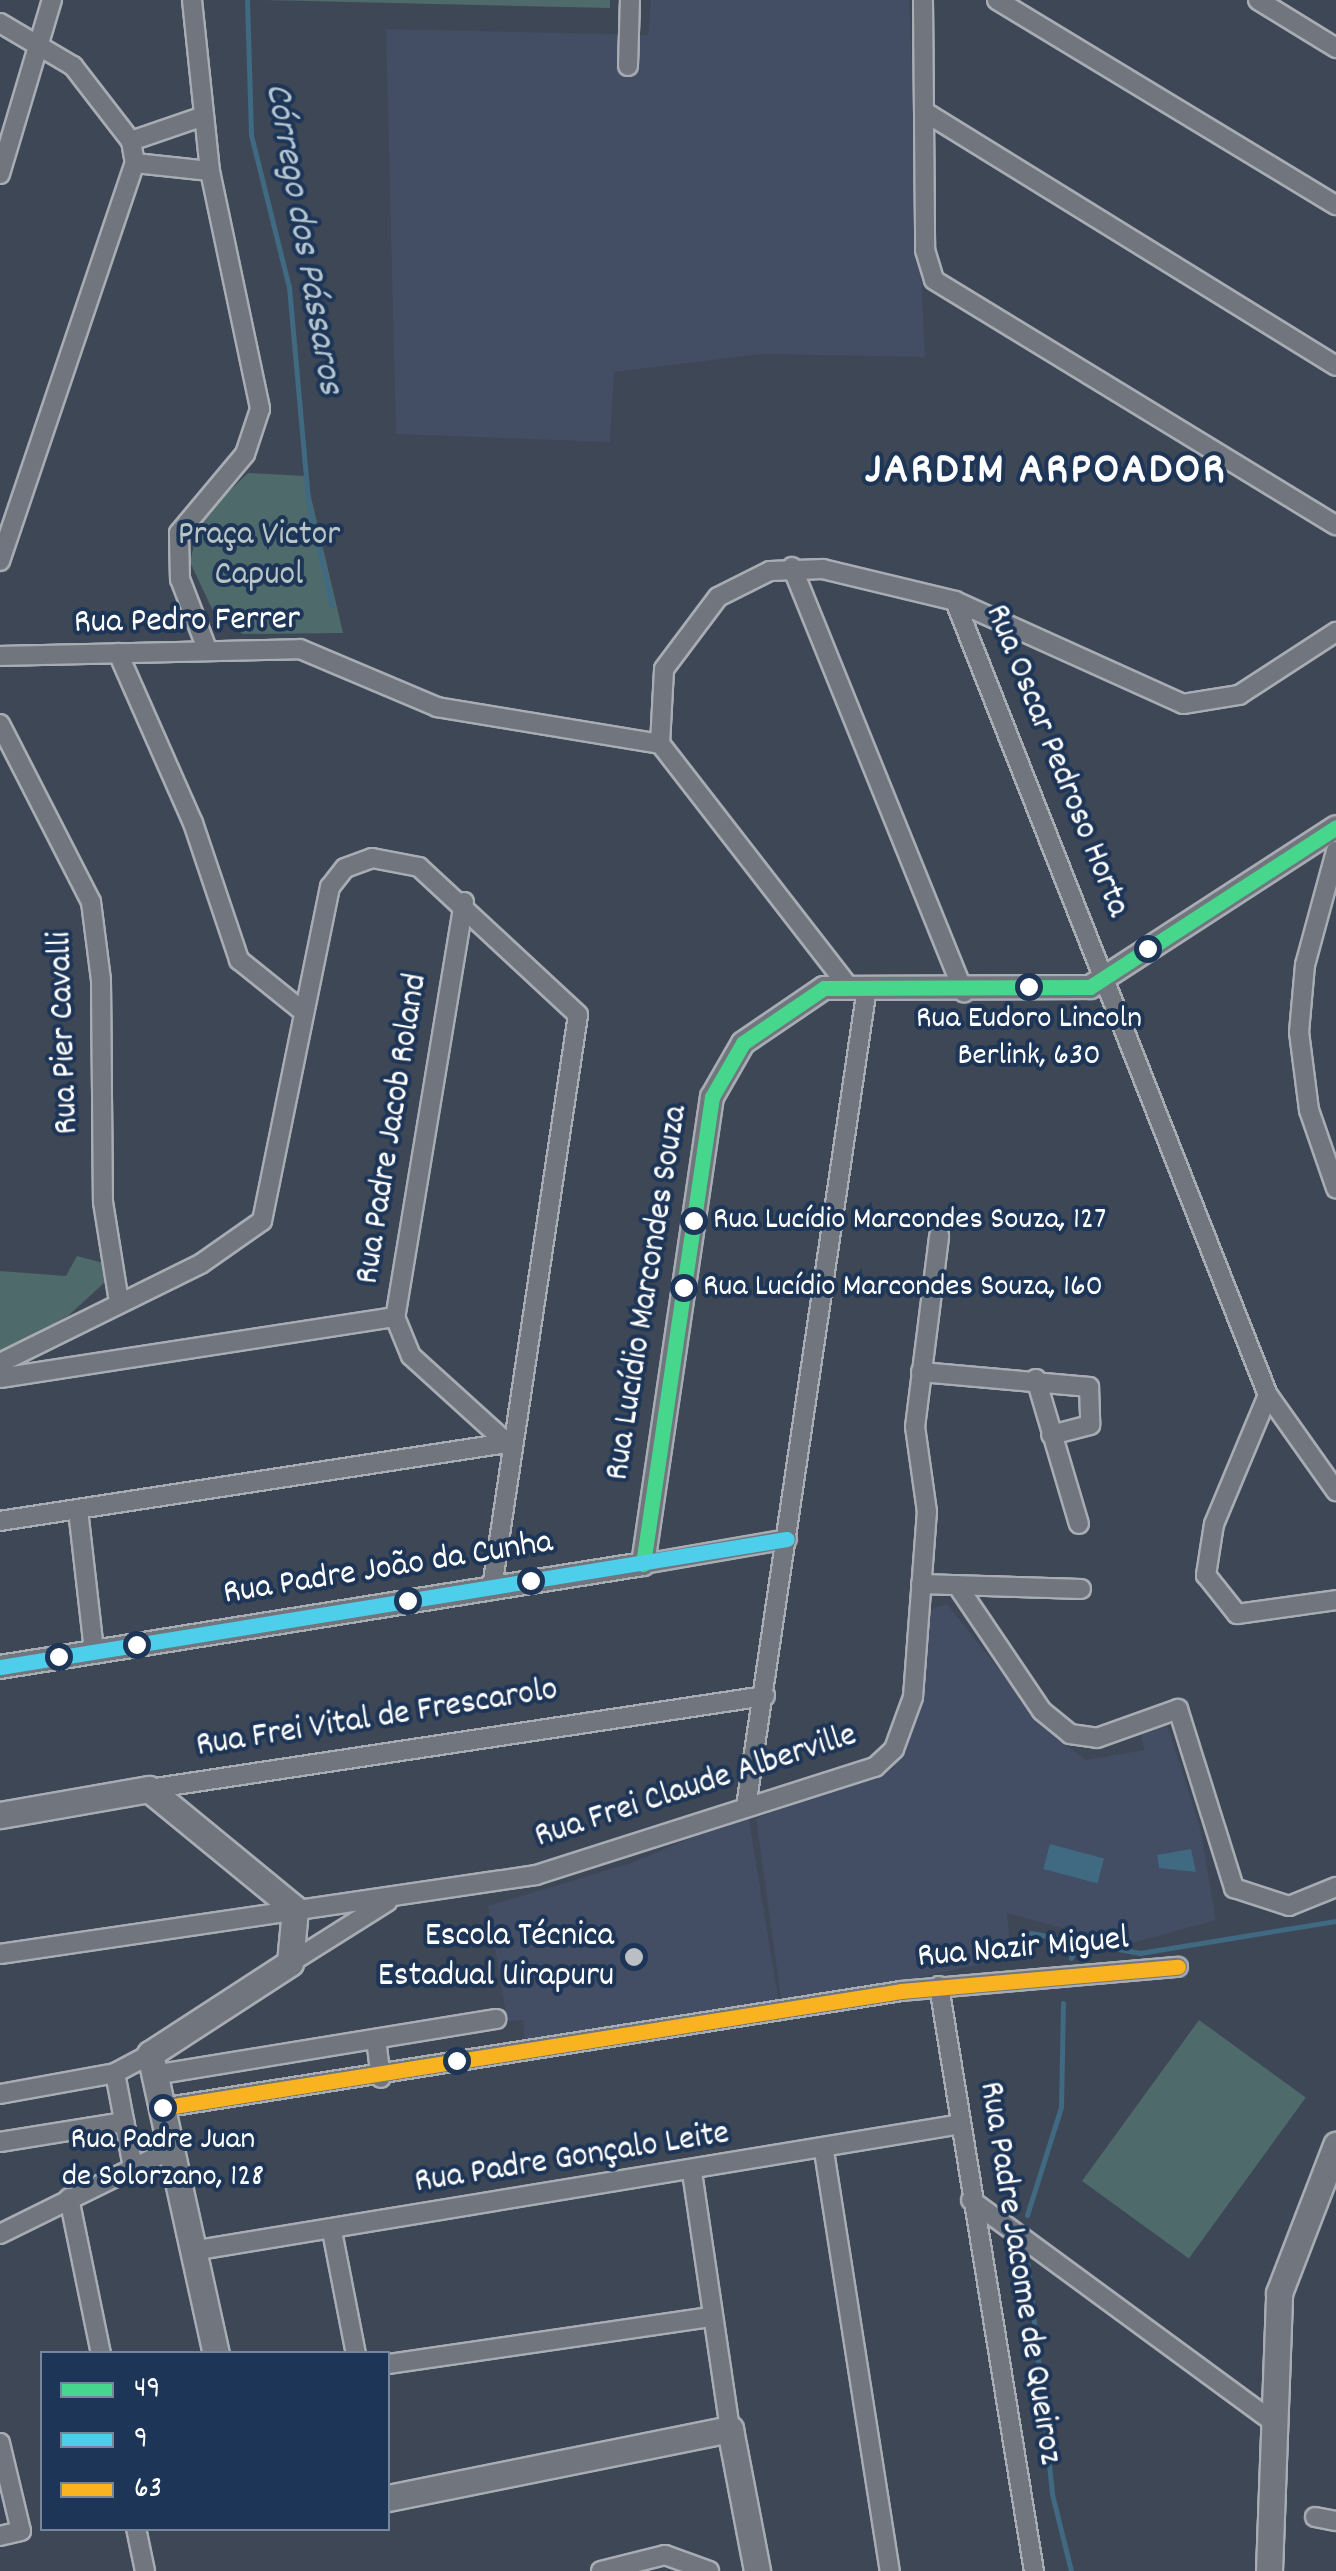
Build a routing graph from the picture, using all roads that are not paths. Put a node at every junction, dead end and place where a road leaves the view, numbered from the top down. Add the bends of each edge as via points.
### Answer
1 (52, 0) edge
2 (192, 0) edge
3 (630, 0) edge
4 (923, 0) edge
5 (997, 0) edge
6 (1258, 0) edge
7 (0, 23) edge
8 (42, 40) junction
9 (1336, 48) edge
10 (628, 66) dead end
11 (925, 112) junction
12 (204, 116) junction
13 (131, 140) junction
14 (135, 164) junction
15 (210, 170) junction
16 (0, 174) edge
17 (1336, 206) edge
18 (1336, 366) edge
19 (1336, 525) edge
20 (0, 561) edge
21 (792, 567) junction
22 (955, 601) junction
23 (1336, 632) edge
24 (208, 649) junction
25 (118, 654) junction
26 (0, 656) edge
27 (0, 724) edge
28 (660, 744) junction
29 (1336, 827) edge
30 (1336, 851) edge
31 (464, 902) junction
32 (1111, 979) junction
33 (857, 987) junction
34 (964, 993) junction
35 (300, 1008) junction
36 (1336, 1188) edge
37 (939, 1236) dead end
38 (119, 1302) junction
39 (396, 1316) junction
40 (0, 1363) edge
41 (921, 1372) junction
42 (0, 1378) edge
43 (1036, 1379) junction
44 (1268, 1395) junction
45 (1051, 1434) junction
46 (511, 1442) junction
47 (1336, 1491) edge
48 (78, 1510) junction
49 (0, 1522) edge
50 (1079, 1524) dead end
51 (786, 1540) junction
52 (643, 1564) junction
53 (920, 1584) junction
54 (957, 1585) junction
55 (492, 1588) junction
56 (1081, 1588) dead end
57 (1336, 1600) edge
58 (94, 1651) junction
59 (0, 1667) edge
60 (765, 1696) junction
61 (148, 1789) junction
62 (746, 1807) junction
63 (0, 1815) edge
64 (1336, 1887) edge
65 (392, 1899) junction
66 (295, 1910) junction
67 (0, 1954) edge
68 (290, 1963) junction
69 (1178, 1967) dead end
70 (939, 1986) junction
71 (496, 2019) dead end
72 (376, 2038) junction
73 (152, 2064) junction
74 (115, 2073) junction
75 (381, 2078) junction
76 (0, 2094) edge
77 (161, 2108) junction
78 (124, 2122) junction
79 (961, 2124) junction
80 (0, 2142) edge
81 (1336, 2145) edge
82 (170, 2150) junction
83 (824, 2151) junction
84 (132, 2167) junction
85 (692, 2172) junction
86 (69, 2198) junction
87 (972, 2200) junction
88 (332, 2231) junction
89 (0, 2234) edge
90 (192, 2252) junction
91 (712, 2317) junction
92 (100, 2351) edge
93 (215, 2351) edge
94 (355, 2351) edge
95 (390, 2364) edge
96 (1276, 2424) junction
97 (730, 2428) junction
98 (0, 2443) edge
99 (390, 2498) edge
100 (1314, 2517) dead end
101 (1336, 2521) edge
102 (137, 2531) edge
103 (0, 2536) edge
104 (145, 2571) edge
105 (601, 2571) edge
106 (709, 2571) edge
107 (757, 2571) edge
108 (890, 2571) edge
109 (1034, 2571) edge
110 (1269, 2571) edge

1 - 8 street
2 - 12 street
3 - 10 street
4 - 11 street
5 - 17 street
6 - 9 street
7 - 8 street
8 - 13 street
8 - 16 street
11 - 18 street
11 - 19 street via 925,250 942,289
12 - 13 street
12 - 15 street
13 - 14 street
14 - 15 street
14 - 20 street
15 - 24 street via 260,409 244,454 180,532 180,579
21 - 22 street
21 - 28 street via 742,581 681,634 658,692
21 - 34 street
22 - 23 street via 1183,704 1240,696
22 - 32 street, Rua Oscar Pedroso Horta
24 - 25 street, Rua Pedro Ferrer
24 - 28 street, Rua Pedro Ferrer via 300,649 438,707
25 - 26 street, Rua Pedro Ferrer
25 - 35 street via 194,823 239,960
27 - 38 street, Rua Pier Cavalli via 91,902 101,980 102,1202
28 - 33 street
29 - 32 street
30 - 36 street via 1305,964 1298,1032 1308,1110
31 - 35 street via 394,858 345,868 316,920
31 - 39 street, Rua Padre Jacob Roland
31 - 46 street via 578,1015
32 - 34 street via 1069,991
32 - 44 street, Rua Oscar Pedroso Horta
33 - 34 street
33 - 51 street
33 - 52 street, Rua Lucídio Marcondes Souza via 824,988 770,1018 722,1070 712,1098
35 - 38 street via 282,1158 262,1220
37 - 41 street, Rua Frei Claude Alberville
38 - 40 street
39 - 42 street
39 - 46 street, Rua Padre Jacob Roland via 411,1356
41 - 43 street
41 - 53 street, Rua Frei Claude Alberville
43 - 45 street
43 - 45 street via 1080,1382 1093,1396 1090,1424
44 - 47 street, Rua Oscar Pedroso Horta
44 - 57 street via 1214,1524 1206,1555 1212,1594 1224,1609 1250,1615
45 - 50 street
46 - 48 street
46 - 55 street
48 - 49 street
48 - 58 street
51 - 52 street, Rua Padre João da Cunha
51 - 60 street
52 - 55 street, Rua Padre João da Cunha
53 - 54 street
53 - 62 street, Rua Frei Claude Alberville via 913,1697 894,1748 847,1779
54 - 56 street
54 - 64 street via 1057,1727 1082,1738 1178,1710 1234,1888 1289,1906
55 - 58 street, Rua Padre João da Cunha
58 - 59 street, Rua Padre João da Cunha
60 - 61 street, Rua Frei Vital de Frescarolo
60 - 62 street
61 - 63 main road, Rua Frei Vital de Frescarolo
61 - 66 main road
62 - 65 street, Rua Frei Claude Alberville via 580,1866
65 - 66 street, Rua Frei Claude Alberville
65 - 68 street
66 - 67 street, Rua Frei Claude Alberville
66 - 68 main road
68 - 73 main road
69 - 70 street, Rua Nazir Miguel
70 - 75 street, Rua Nazir Miguel
70 - 79 street, Rua Padre Jacome de Queiroz
71 - 72 street
72 - 73 street
72 - 75 street
73 - 74 street
73 - 77 main road
74 - 76 street
74 - 78 street
75 - 77 street, Rua Nazir Miguel
77 - 82 main road
78 - 80 street
78 - 84 street
79 - 83 street, Rua Padre Gonçalo Leite
79 - 87 street, Rua Padre Jacome de Queiroz
81 - 96 main road via 1279,2293
82 - 84 street
82 - 90 main road
83 - 85 street, Rua Padre Gonçalo Leite
83 - 108 street
84 - 86 street
85 - 88 street, Rua Padre Gonçalo Leite
85 - 91 street
86 - 89 street
86 - 92 street
87 - 96 street
87 - 109 street, Rua Padre Jacome de Queiroz
88 - 90 street, Rua Padre Gonçalo Leite
88 - 94 street
90 - 93 main road
91 - 95 street
91 - 97 street
96 - 110 main road
97 - 99 main road
97 - 107 main road
98 - 103 street via 20,2531
100 - 101 street
102 - 104 street
105 - 106 street via 665,2555

